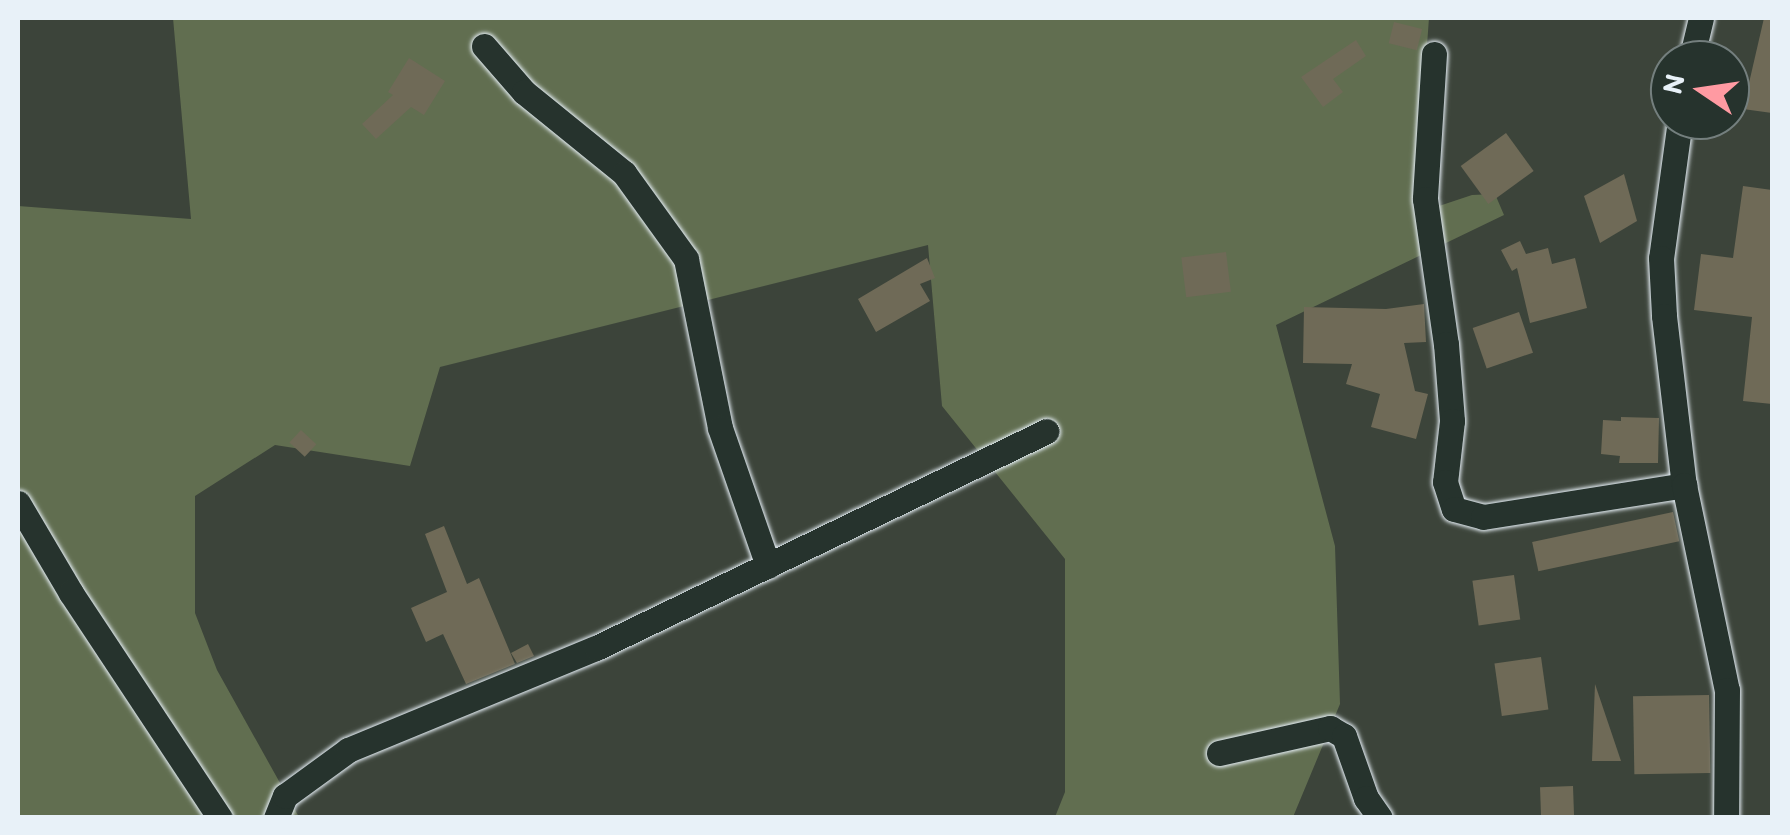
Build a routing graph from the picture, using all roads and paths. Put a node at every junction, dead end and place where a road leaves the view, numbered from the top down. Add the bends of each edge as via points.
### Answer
1 (484, 46) dead end
2 (1434, 54) dead end
3 (1677, 140) edge
4 (1046, 431) dead end
5 (1684, 485) junction
6 (18, 502) edge
7 (768, 566) junction
8 (1219, 753) dead end
9 (220, 818) edge
10 (276, 818) edge
11 (1380, 818) edge
12 (1726, 818) edge

1 - 7 street via 524,92 624,173 686,260 720,428
2 - 5 street via 1425,199 1446,344 1452,421 1445,482 1454,509 1482,518
3 - 5 street via 1661,258
4 - 7 street
5 - 12 street via 1727,690
6 - 9 street
7 - 10 street via 596,648 348,750 285,796
8 - 11 street via 1330,728 1344,736

